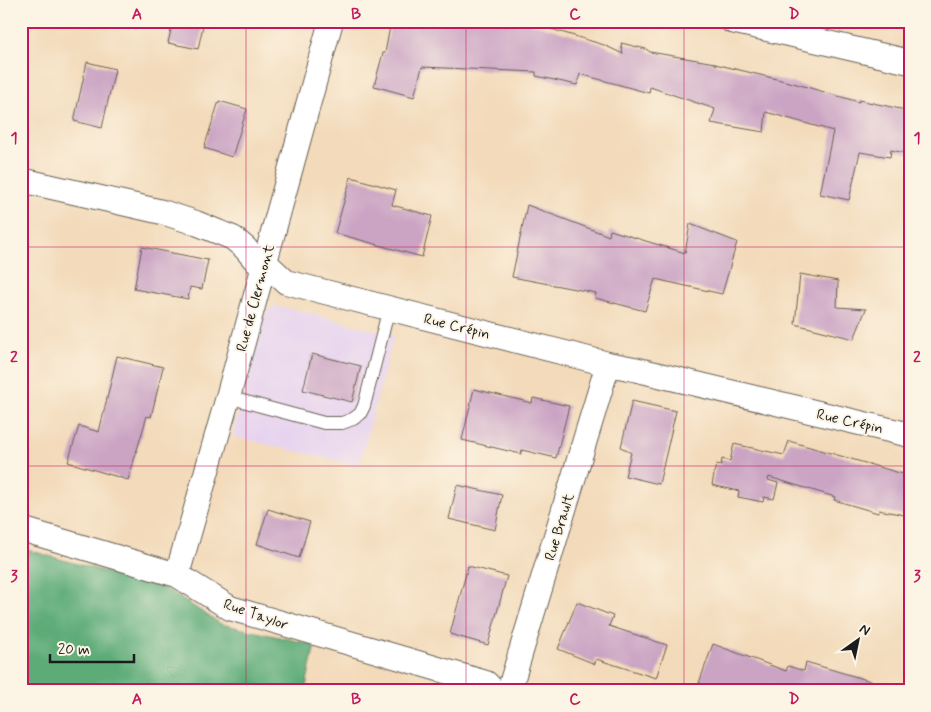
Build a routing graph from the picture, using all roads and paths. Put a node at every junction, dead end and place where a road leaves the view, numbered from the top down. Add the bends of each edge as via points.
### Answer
1 (331, 21) edge
2 (732, 21) edge
3 (910, 62) edge
4 (21, 180) edge
5 (264, 264) junction
6 (389, 308) junction
7 (608, 364) junction
8 (228, 397) junction
9 (910, 435) edge
10 (21, 529) edge
11 (177, 575) junction
12 (494, 691) edge
13 (509, 691) edge

1 - 5 street, Rue de Clermont
2 - 3 street
4 - 5 street, Rue Crépin via 162,212 196,223 232,238 257,262
5 - 6 street, Rue Crépin via 286,282
5 - 8 street, Rue de Clermont
6 - 7 street, Rue Crépin
6 - 8 lane via 364,406 353,419 324,423
7 - 9 street, Rue Crépin
7 - 13 street, Rue Brault
8 - 11 street, Rue de Clermont
10 - 11 street, Rue Taylor
11 - 12 street, Rue Taylor via 230,608 486,683

